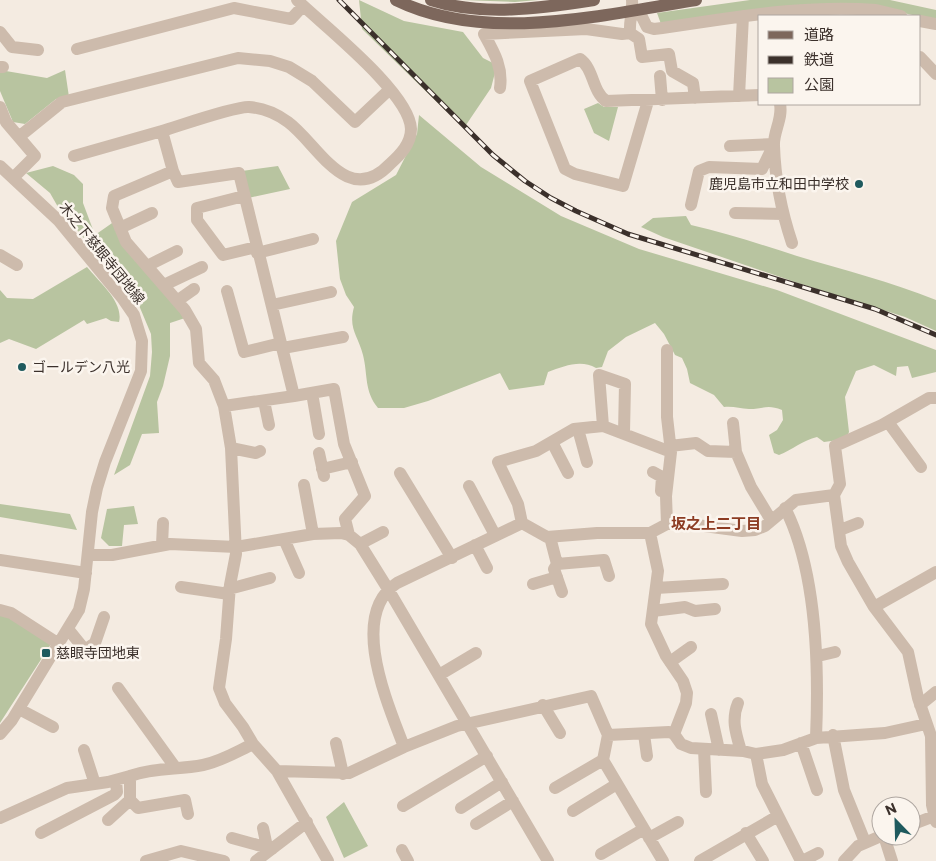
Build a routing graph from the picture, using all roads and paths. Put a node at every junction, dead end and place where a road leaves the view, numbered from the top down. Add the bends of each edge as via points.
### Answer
1 (396, 0) edge
2 (431, 0) edge
3 (594, 0) edge
4 (696, 0) edge
5 (300, 3) edge
6 (632, 5) edge
7 (851, 12) edge
8 (878, 13) edge
9 (893, 15) edge
10 (743, 16) junction
11 (921, 20) edge
12 (936, 24) edge
13 (0, 32) edge
14 (630, 32) junction
15 (84, 44) dead end
16 (38, 50) dead end
17 (921, 58) edge
18 (936, 74) edge
19 (660, 76) dead end
20 (500, 88) dead end
21 (390, 90) junction
22 (758, 95) edge
23 (739, 96) junction
24 (694, 98) junction
25 (662, 100) junction
26 (648, 101) junction
27 (780, 105) edge
28 (0, 108) edge
29 (162, 131) junction
30 (20, 136) junction
31 (774, 144) junction
32 (730, 146) dead end
33 (74, 156) dead end
34 (0, 166) edge
35 (173, 171) junction
36 (13, 178) junction
37 (244, 196) junction
38 (692, 205) dead end
39 (152, 213) dead end
40 (735, 213) dead end
41 (783, 214) junction
42 (120, 228) junction
43 (306, 238) dead end
44 (792, 243) dead end
45 (257, 250) junction
46 (177, 251) dead end
47 (0, 256) edge
48 (17, 264) dead end
49 (147, 266) junction
50 (202, 267) dead end
51 (164, 285) junction
52 (194, 289) dead end
53 (325, 296) dead end
54 (225, 297) dead end
55 (177, 301) junction
56 (272, 305) junction
57 (343, 337) dead end
58 (282, 346) junction
59 (667, 350) dead end
60 (312, 393) junction
61 (294, 396) junction
62 (936, 398) edge
63 (264, 401) junction
64 (224, 406) junction
65 (734, 422) dead end
66 (888, 422) junction
67 (269, 425) dead end
68 (603, 426) junction
69 (578, 428) junction
70 (624, 433) junction
71 (319, 434) dead end
72 (552, 442) junction
73 (231, 448) junction
74 (670, 449) junction
75 (260, 451) dead end
76 (736, 452) junction
77 (319, 453) dead end
78 (352, 462) junction
79 (587, 462) dead end
80 (921, 467) dead end
81 (653, 472) dead end
82 (400, 473) dead end
83 (568, 473) dead end
84 (304, 485) dead end
85 (470, 486) dead end
86 (834, 495) junction
87 (666, 501) junction
88 (785, 508) junction
89 (771, 520) junction
90 (163, 523) dead end
91 (522, 523) junction
92 (858, 523) dead end
93 (667, 524) junction
94 (840, 530) junction
95 (383, 532) dead end
96 (650, 533) junction
97 (313, 534) junction
98 (348, 535) junction
99 (495, 535) junction
100 (550, 537) junction
101 (284, 539) junction
102 (360, 544) junction
103 (476, 544) junction
104 (162, 545) junction
105 (236, 547) junction
106 (88, 555) junction
107 (452, 558) junction
108 (0, 560) edge
109 (487, 568) dead end
110 (557, 570) junction
111 (936, 572) edge
112 (86, 573) junction
113 (299, 574) dead end
114 (609, 576) dead end
115 (270, 578) dead end
116 (533, 584) dead end
117 (723, 584) dead end
118 (181, 587) dead end
119 (656, 588) junction
120 (388, 589) junction
121 (229, 592) junction
122 (562, 592) dead end
123 (874, 607) junction
124 (715, 609) dead end
125 (0, 610) edge
126 (653, 611) junction
127 (104, 618) dead end
128 (68, 629) junction
129 (59, 644) junction
130 (691, 647) dead end
131 (835, 652) dead end
132 (476, 653) dead end
133 (818, 656) junction
134 (670, 662) junction
135 (439, 675) junction
136 (118, 688) dead end
137 (936, 692) edge
138 (738, 702) dead end
139 (543, 705) junction
140 (920, 705) junction
141 (19, 709) junction
142 (711, 714) dead end
143 (467, 723) junction
144 (926, 724) junction
145 (53, 727) dead end
146 (560, 733) dead end
147 (0, 734) edge
148 (644, 734) junction
149 (674, 734) junction
150 (608, 735) junction
151 (833, 736) junction
152 (816, 738) junction
153 (336, 743) dead end
154 (802, 743) junction
155 (253, 744) junction
156 (404, 747) junction
157 (704, 749) junction
158 (84, 750) dead end
159 (719, 750) junction
160 (741, 751) junction
161 (756, 754) junction
162 (487, 756) junction
163 (647, 756) dead end
164 (603, 760) junction
165 (175, 767) junction
166 (277, 772) junction
167 (343, 774) junction
168 (130, 776) junction
169 (116, 781) junction
170 (502, 782) junction
171 (95, 784) junction
172 (617, 784) junction
173 (555, 788) dead end
174 (817, 790) dead end
175 (706, 792) dead end
176 (130, 800) junction
177 (513, 800) junction
178 (403, 806) dead end
179 (461, 808) dead end
180 (573, 811) dead end
181 (188, 814) dead end
182 (778, 816) junction
183 (0, 818) edge
184 (935, 819) edge
185 (108, 820) dead end
186 (307, 822) junction
187 (678, 822) dead end
188 (921, 822) edge
189 (476, 824) dead end
190 (263, 828) dead end
191 (41, 833) dead end
192 (646, 833) junction
193 (746, 833) junction
194 (232, 838) dead end
195 (871, 840) edge
196 (865, 842) junction
197 (887, 846) edge
198 (269, 848) junction
199 (818, 853) dead end
200 (601, 854) dead end
201 (184, 856) edge
202 (849, 859) edge
203 (146, 861) edge
204 (224, 861) edge
205 (256, 861) edge
206 (328, 861) edge
207 (548, 861) edge
208 (663, 861) edge
209 (700, 861) edge
210 (763, 861) edge
211 (802, 861) edge
212 (892, 861) edge

1 - 6 main road via 444,17 509,23 557,21
2 - 3 main road via 448,6 513,9
4 - 6 main road
5 - 15 street via 291,19 234,8
5 - 21 street
6 - 10 street via 647,27 654,29
6 - 14 street
7 - 8 street
7 - 10 street via 784,10
8 - 9 street
10 - 23 street
11 - 12 street
13 - 16 street via 12,47
14 - 20 street via 622,34 586,29 484,34 499,61
14 - 24 street via 639,39 642,58 669,54 672,71 693,83
17 - 18 street
19 - 25 street
21 - 29 street via 408,116 411,130 408,142 383,172 364,179 349,178 335,170 288,122 267,110 247,107
21 - 30 street via 355,122 312,81 289,67 270,61 238,58 62,102
22 - 23 street
23 - 24 street
24 - 25 street
25 - 26 street
26 - 26 street via 623,186 565,169 530,81 580,59 586,63 604,99
27 - 31 street via 782,111
28 - 30 street via 6,122
29 - 33 street
29 - 35 street
30 - 36 street via 34,156
31 - 32 street
31 - 38 street via 762,168 709,167 699,171
31 - 41 street
34 - 36 street, 木之下慈眼寺団地線
35 - 37 street via 178,182 239,173
35 - 42 street via 114,196 112,208
36 - 106 street, 木之下慈眼寺団地線 via 58,220 123,299 134,315 142,341 142,371 104,462 97,488
37 - 45 street
37 - 45 street via 197,208 197,220 223,255
39 - 42 street
40 - 41 street
41 - 44 street
42 - 49 street via 126,242
43 - 45 street
45 - 56 street
46 - 49 street
47 - 48 street
49 - 51 street
50 - 51 street
51 - 55 street
52 - 55 street
53 - 56 street
54 - 58 street via 244,352
55 - 64 street via 196,329 199,363 214,380
56 - 58 street
57 - 58 street
58 - 61 street
59 - 74 street
60 - 61 street
60 - 71 street
60 - 78 street via 340,388 344,444
61 - 63 street
62 - 66 street via 929,398
63 - 64 street
63 - 67 street
64 - 73 street
65 - 76 street
66 - 80 street
66 - 86 street via 835,446 840,484
68 - 69 street
68 - 70 street
68 - 70 street via 599,375 625,384
69 - 72 street
69 - 79 street
70 - 74 street
72 - 83 street
72 - 91 street via 536,451 498,462 518,504
73 - 75 street
73 - 105 street
74 - 76 street via 696,444 708,451
74 - 87 street
76 - 89 street via 751,487
77 - 78 street via 323,472
78 - 98 street via 365,496 345,519
81 - 87 street via 662,477 661,497
82 - 107 street
84 - 97 street
85 - 99 street
86 - 88 street via 796,500
86 - 94 street
87 - 93 street
88 - 89 street
88 - 133 street via 796,533 806,576
89 - 93 street via 755,530 742,531
90 - 104 street
91 - 99 street
91 - 100 street
92 - 94 street
93 - 96 street
94 - 123 street via 841,546 848,562
95 - 102 street
96 - 100 street
96 - 119 street via 658,571
97 - 98 street
97 - 101 street
98 - 102 street
99 - 103 street
100 - 110 street
101 - 105 street
101 - 113 street
102 - 120 street
103 - 107 street
103 - 109 street
104 - 105 street
104 - 106 street via 112,555
105 - 121 street
106 - 112 street, 木之下慈眼寺団地線
107 - 120 street
108 - 112 street
110 - 114 street via 604,560
110 - 116 street
110 - 122 street
111 - 123 street
112 - 128 street, 木之下慈眼寺団地線 via 83,598
115 - 121 street
117 - 119 street
118 - 121 street
119 - 126 street
120 - 135 street
120 - 156 street via 380,598 372,641
121 - 155 street via 219,688 225,703
123 - 140 street via 908,652
124 - 126 street via 695,612 685,607
125 - 129 street
126 - 134 street via 651,624
127 - 128 street via 95,642 85,650
128 - 129 street, 木之下慈眼寺団地線
129 - 141 street, 木之下慈眼寺団地線
130 - 134 street
131 - 133 street
132 - 135 street
133 - 152 street
134 - 149 street via 683,681 687,694
135 - 143 street
136 - 165 street
137 - 140 street
138 - 160 street via 733,724
139 - 143 street
139 - 146 street
139 - 150 street via 591,696
140 - 144 street
141 - 145 street
141 - 147 street, 木之下慈眼寺団地線
142 - 159 street
143 - 156 street
143 - 162 street
144 - 151 street via 885,733
144 - 184 street via 931,736
148 - 149 street
148 - 150 street
148 - 163 street
149 - 157 street via 681,744
150 - 164 street
151 - 152 street
151 - 196 street via 844,790
152 - 154 street
153 - 167 street
154 - 161 street
154 - 174 street
155 - 165 street via 209,764
155 - 166 street
156 - 167 street
157 - 159 street
157 - 175 street
158 - 171 street
159 - 160 street
160 - 161 street
161 - 182 street via 762,784
162 - 170 street
162 - 178 street via 428,786
164 - 172 street
164 - 173 street
165 - 168 street
166 - 167 street
166 - 186 street
168 - 169 street
168 - 176 street
169 - 171 street
169 - 191 street via 117,792 114,795
170 - 177 street
170 - 179 street
171 - 183 street via 67,788
172 - 180 street
172 - 192 street
176 - 181 street via 138,808 185,800
176 - 185 street
177 - 189 street
177 - 207 street
182 - 193 street
182 - 211 street
184 - 188 street
186 - 198 street
186 - 206 street
187 - 192 street
190 - 198 street
192 - 200 street
192 - 208 street
193 - 209 street
193 - 210 street
194 - 198 street
195 - 196 street
196 - 202 street
197 - 212 street
198 - 205 street
199 - 211 street
201 - 203 street
201 - 204 street

